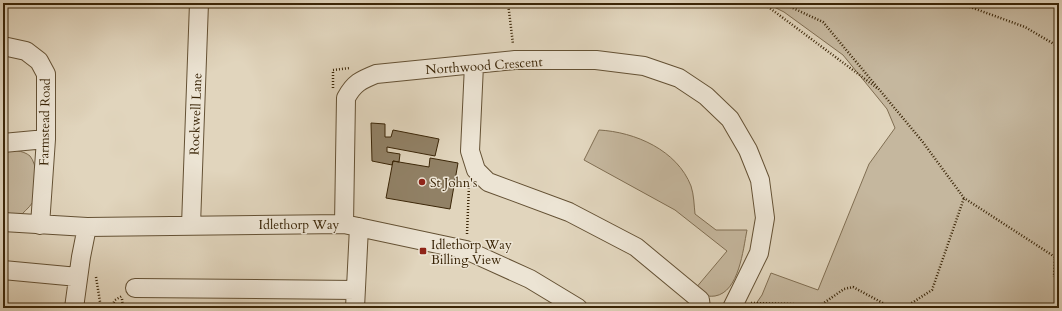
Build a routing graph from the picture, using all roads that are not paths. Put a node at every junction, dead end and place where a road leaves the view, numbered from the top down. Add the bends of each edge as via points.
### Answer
1 (199, 3) edge
2 (3, 46) edge
3 (474, 65) junction
4 (46, 139) junction
5 (3, 142) edge
6 (3, 222) edge
7 (40, 225) junction
8 (191, 225) junction
9 (351, 225) junction
10 (86, 227) junction
11 (3, 270) edge
12 (78, 277) junction
13 (356, 290) junction
14 (129, 292) road end
15 (74, 308) edge
16 (355, 308) edge
17 (578, 308) edge
18 (702, 308) edge
19 (732, 308) edge

1 - 8 street, Rockwell Lane
2 - 4 street, Farmstead Road via 26,50 40,60 46,74
3 - 9 street, Northwood Crescent via 376,74 352,87 346,98 345,108
3 - 18 street via 470,151 476,170 488,182 569,212 636,247 700,300
3 - 19 street, Northwood Crescent via 515,60 596,60 644,66 679,78 706,96 730,119 748,150 760,180 765,218 759,253
4 - 5 street
4 - 7 street, Farmstead Road
6 - 7 street, Idlethorp Way
7 - 10 street, Idlethorp Way
8 - 9 street, Idlethorp Way
8 - 10 street, Idlethorp Way
9 - 13 street, Northwood Crescent
9 - 17 street, Idlethorp Way via 466,250 530,279
10 - 12 street
11 - 12 street
12 - 15 street
13 - 14 street via 287,282 156,282
13 - 16 street, Northwood Crescent

